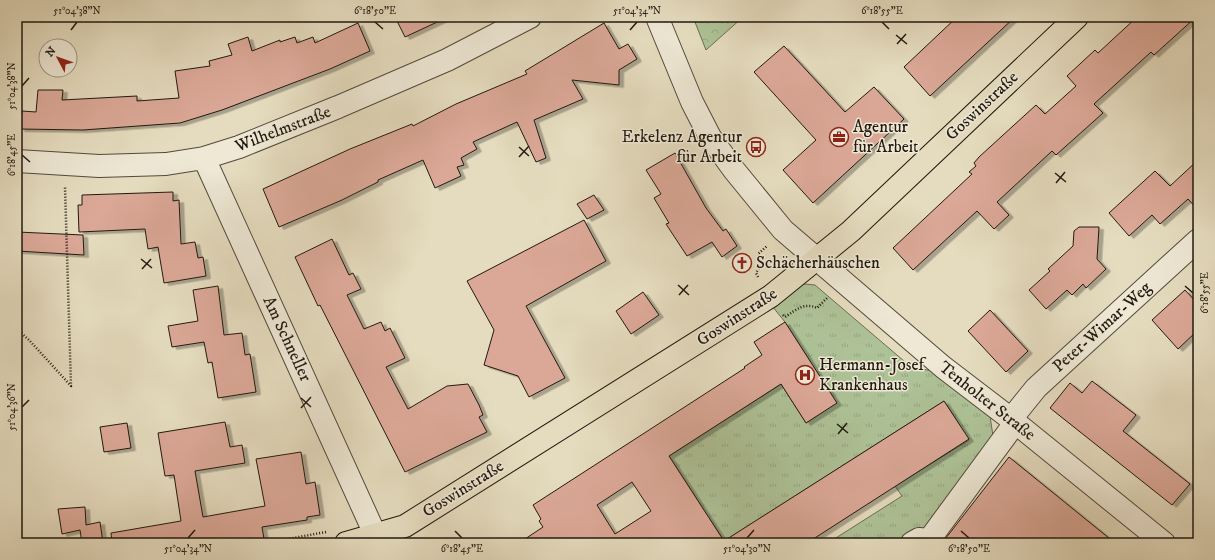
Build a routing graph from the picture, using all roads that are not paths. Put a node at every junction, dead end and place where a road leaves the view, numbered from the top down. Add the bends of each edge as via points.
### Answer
1 (530, 17) edge
2 (657, 17) edge
3 (1077, 17) edge
4 (204, 158) junction
5 (17, 161) edge
6 (1198, 240) edge
7 (818, 260) junction
8 (1013, 421) junction
9 (338, 537) edge
10 (378, 539) edge
11 (912, 543) edge
12 (1164, 543) edge

1 - 4 street, Wilhelmstraße via 447,60 246,144
2 - 7 street, Tenholter Straße via 692,102 710,137 783,230
3 - 7 main road, Goswinstraße
4 - 5 street, Wilhelmstraße via 166,164 99,166
4 - 10 street, Am Schneller
6 - 8 street, Peter-Wimar-Weg via 1036,388
7 - 8 street, Tenholter Straße via 943,367
7 - 10 main road, Goswinstraße via 771,296 412,522
8 - 11 street, Peter-Wimar-Weg via 928,540 919,539
8 - 12 street, Tenholter Straße
9 - 10 main road, Goswinstraße

